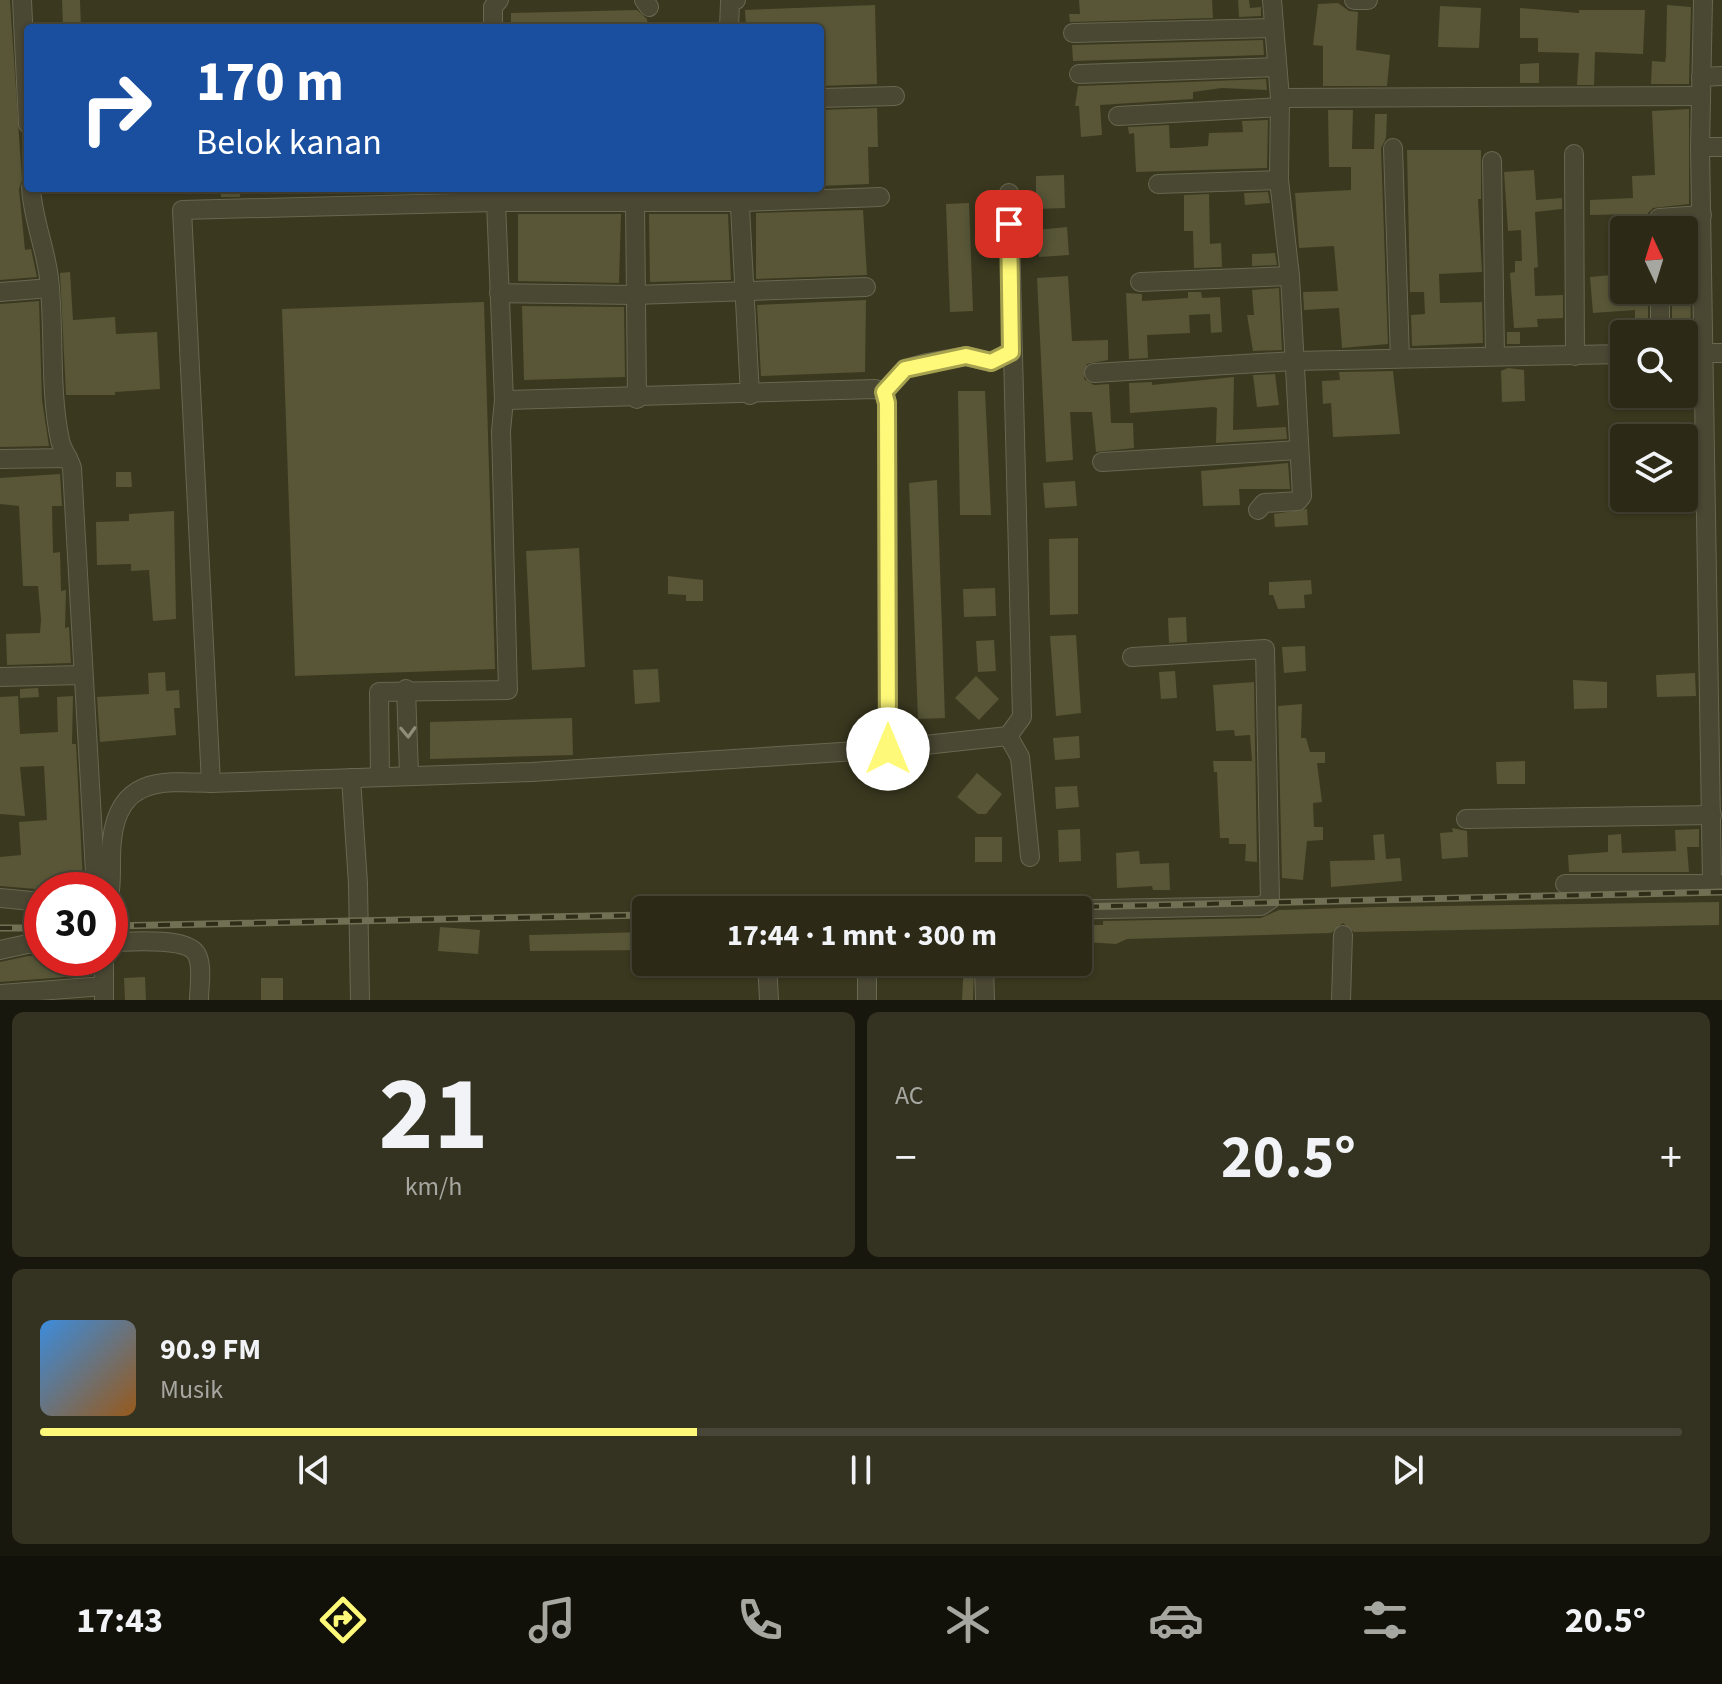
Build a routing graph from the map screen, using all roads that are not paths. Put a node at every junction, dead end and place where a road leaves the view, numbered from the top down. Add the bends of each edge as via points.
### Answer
1 (22, 0) edge
2 (499, 0) edge
3 (736, 0) edge
4 (1272, 0) edge
5 (1354, 0) edge
6 (1368, 0) edge
7 (1710, 5) edge
8 (493, 24) edge
9 (729, 24) edge
10 (1274, 28) junction
11 (1073, 33) dead end
12 (24, 41) edge
13 (1276, 67) junction
14 (1079, 74) dead end
15 (1722, 76) edge
16 (1701, 87) junction
17 (895, 96) dead end
18 (824, 98) edge
19 (1279, 103) junction
20 (1118, 116) dead end
21 (1700, 147) junction
22 (1722, 147) edge
23 (1393, 148) dead end
24 (1574, 154) dead end
25 (1492, 161) dead end
26 (1279, 180) junction
27 (1158, 184) dead end
28 (31, 192) edge
29 (1009, 193) dead end
30 (496, 195) edge
31 (740, 195) edge
32 (880, 197) dead end
33 (635, 203) junction
34 (1702, 215) junction
35 (1688, 216) edge
36 (1290, 276) junction
37 (1140, 282) dead end
38 (866, 287) dead end
39 (50, 288) junction
40 (0, 292) edge
41 (744, 292) junction
42 (499, 293) junction
43 (635, 295) junction
44 (1011, 352) junction
45 (1713, 353) edge
46 (1495, 355) junction
47 (1610, 355) edge
48 (1575, 356) junction
49 (1400, 358) junction
50 (1294, 361) junction
51 (991, 362) junction
52 (1094, 373) dead end
53 (1012, 378) junction
54 (884, 392) junction
55 (750, 395) junction
56 (637, 399) junction
57 (504, 400) junction
58 (1299, 450) junction
59 (68, 458) junction
60 (0, 459) edge
61 (1102, 462) dead end
62 (1258, 510) dead end
63 (1715, 600) edge
64 (1132, 657) dead end
65 (83, 675) junction
66 (0, 677) edge
67 (406, 689) junction
68 (1008, 736) junction
69 (888, 749) junction
70 (409, 774) junction
71 (380, 776) junction
72 (1717, 777) edge
73 (351, 778) junction
74 (211, 783) junction
75 (1712, 815) junction
76 (1466, 819) dead end
77 (1030, 857) dead end
78 (95, 872) edge
79 (112, 872) edge
80 (1565, 884) dead end
81 (1717, 884) edge
82 (0, 898) edge
83 (24, 900) edge
84 (1092, 909) edge
85 (1343, 935) dead end
86 (128, 942) edge
87 (24, 945) edge
88 (0, 950) edge
89 (768, 976) edge
90 (867, 976) edge
91 (984, 976) edge
92 (104, 993) edge
93 (0, 994) edge
94 (199, 1000) edge
95 (360, 1000) edge
96 (769, 1000) edge
97 (867, 1000) edge
98 (985, 1000) edge
99 (1341, 1000) edge

1 - 12 street
2 - 8 street via 493,7
3 - 9 street via 730,2
4 - 10 street
5 - 6 street
7 - 16 street
10 - 11 street
10 - 13 street
13 - 14 street
13 - 19 street
15 - 16 street
16 - 19 street
16 - 21 street
17 - 18 street
19 - 20 street
19 - 26 street
21 - 22 street
21 - 34 street
23 - 49 street
24 - 48 street
25 - 46 street
26 - 27 street
26 - 36 street
28 - 39 street
29 - 44 street
30 - 33 street
30 - 42 street
30 - 74 street via 182,210
31 - 32 street
31 - 33 street
31 - 41 street
33 - 43 street
34 - 35 street
34 - 45 street
36 - 37 street
36 - 50 street
38 - 41 street
39 - 40 street
39 - 59 street via 60,441
41 - 43 street
41 - 55 street
42 - 43 street
42 - 57 street
43 - 56 street
44 - 51 street
44 - 53 street
45 - 63 street
46 - 48 street
46 - 49 street
47 - 48 street
49 - 50 street
50 - 52 street
50 - 58 street
51 - 53 street
51 - 54 street via 966,356 905,369
53 - 68 street via 1022,717
54 - 55 street
54 - 69 street
55 - 56 street
56 - 57 street
57 - 67 street via 508,690
58 - 61 street
58 - 62 street via 1302,496 1298,501 1264,503
59 - 60 street
59 - 65 street
63 - 72 street
64 - 84 street via 1265,649 1270,900 1261,906
65 - 66 street
65 - 78 street
67 -> 70 street
67 - 71 street via 377,696
68 - 69 street
68 - 77 street via 1020,757
69 - 70 street via 532,772
70 - 71 street
71 - 73 street
72 - 75 street
73 - 74 street
73 - 95 street
74 - 79 street via 159,781 132,796 116,818
75 - 76 street
75 - 81 street
80 - 81 street
82 - 83 street
85 - 99 street
86 - 94 street via 175,942 191,948 197,956
87 - 88 street
89 - 96 street
90 - 97 street
91 - 98 street
92 - 93 street

